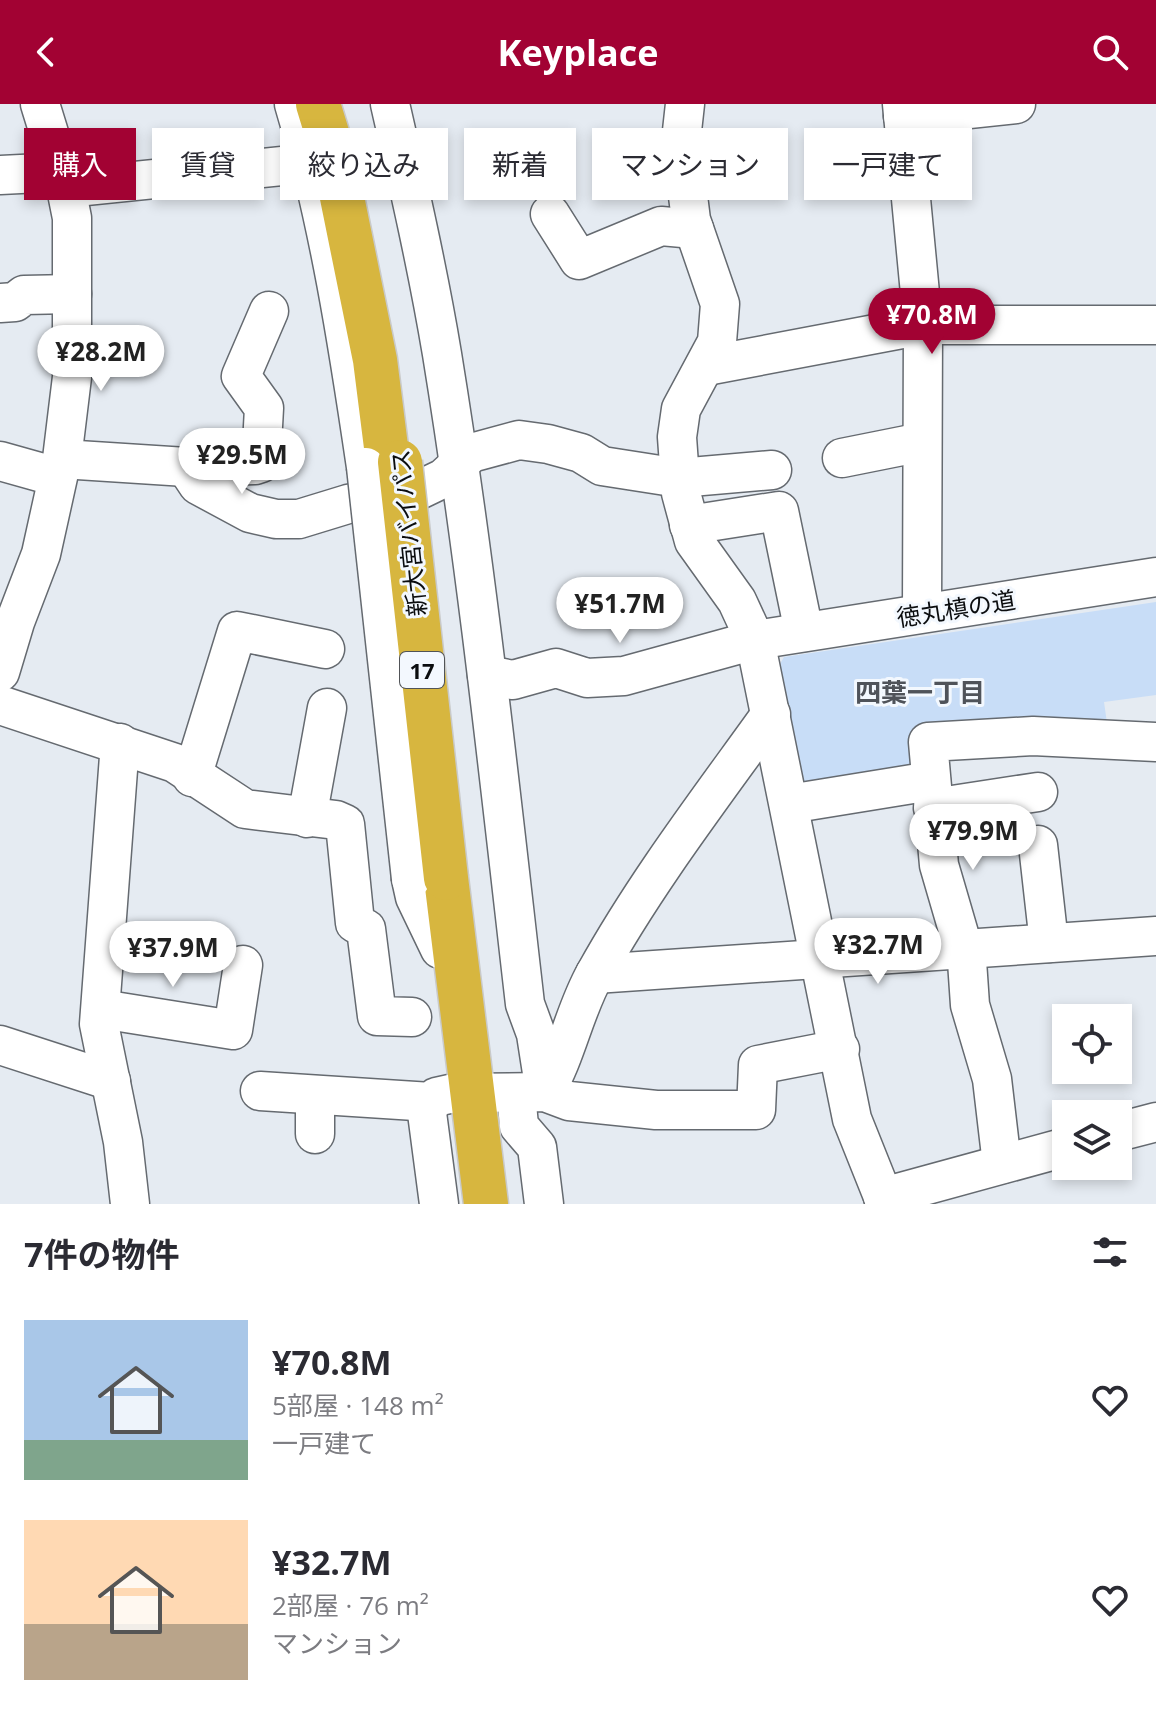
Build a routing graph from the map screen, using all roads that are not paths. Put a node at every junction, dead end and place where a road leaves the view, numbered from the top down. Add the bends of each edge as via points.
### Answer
1 (40, 104) edge
2 (294, 104) edge
3 (318, 104) edge
4 (332, 104) edge
5 (390, 104) edge
6 (685, 104) edge
7 (1016, 104) edge
8 (902, 110) edge
9 (48, 128) edge
10 (301, 128) edge
11 (280, 165) edge
12 (0, 175) edge
13 (136, 175) edge
14 (24, 177) edge
15 (68, 200) edge
16 (318, 200) edge
17 (550, 214) dead end
18 (694, 229) junction
19 (72, 294) junction
20 (0, 303) edge
21 (269, 311) dead end
22 (923, 325) junction
23 (1156, 325) edge
24 (706, 366) junction
25 (922, 442) junction
26 (842, 458) dead end
27 (0, 461) edge
28 (385, 464) junction
29 (458, 465) junction
30 (186, 467) junction
31 (60, 468) junction
32 (772, 470) dead end
33 (679, 478) junction
34 (689, 525) junction
35 (1156, 577) edge
36 (922, 613) junction
37 (804, 632) junction
38 (755, 640) junction
39 (325, 649) dead end
40 (0, 672) edge
41 (487, 675) junction
42 (0, 705) edge
43 (327, 708) dead end
44 (771, 714) junction
45 (1156, 742) edge
46 (120, 743) junction
47 (192, 777) junction
48 (1038, 792) dead end
49 (932, 794) junction
50 (789, 804) junction
51 (307, 818) junction
52 (1038, 845) dead end
53 (430, 878) junction
54 (1156, 936) edge
55 (1049, 943) junction
56 (963, 949) junction
57 (820, 959) junction
58 (243, 965) dead end
59 (595, 974) junction
60 (101, 1009) junction
61 (412, 1017) dead end
62 (0, 1045) edge
63 (840, 1049) junction
64 (111, 1081) junction
65 (260, 1091) dead end
66 (531, 1092) junction
67 (315, 1095) junction
68 (453, 1096) junction
69 (1156, 1122) edge
70 (1132, 1128) edge
71 (315, 1134) dead end
72 (1052, 1151) edge
73 (1002, 1164) junction
74 (884, 1200) edge
75 (130, 1204) edge
76 (439, 1204) edge
77 (465, 1204) edge
78 (486, 1204) edge
79 (544, 1204) edge

1 - 9 street
2 - 10 street, 17
3 - 28 highway, 新大宮バイパス / 17 via 375,360
4 - 28 highway, 新大宮バイパス / 17 via 386,355
5 - 29 street via 422,246
6 - 18 street via 681,140
7 - 8 street
8 - 22 street
11 - 13 street
12 - 14 street
15 - 19 street
16 - 28 street, 17 via 345,331
17 - 18 street via 579,260 661,226
18 - 24 street via 720,304 717,342
19 - 20 street via 24,295
19 - 31 street via 72,377
21 - 30 street via 241,376 264,408 261,463
22 - 23 street
22 - 24 street
22 - 25 street
24 - 33 street via 681,409
25 - 26 street
25 - 36 street
27 - 31 street
28 - 53 highway, 新大宮バイパス / 17
29 - 30 street via 417,491 299,519 250,513 198,485
29 - 33 street via 471,453 519,440 581,453 602,466
29 - 41 street
30 - 31 street
31 - 40 street via 41,554
32 - 33 street
33 - 34 street
34 - 37 street via 779,511
34 - 38 street
35 - 36 street, 徳丸槙の道
36 - 37 street, 徳丸槙の道
37 - 38 street, 徳丸槙の道
38 - 41 street, 徳丸槙の道 via 624,676 587,678 556,668 513,680
38 - 44 street
39 - 47 street via 237,631
41 - 66 street via 525,1004 536,1034
42 - 46 street
43 - 51 street
44 - 50 street
44 - 59 street via 645,891
45 - 49 street via 1033,736 928,742
46 - 47 street via 175,763
46 - 60 street
47 - 51 street via 245,809
48 - 49 street
49 - 50 street
49 - 56 street via 939,865
50 - 57 street
51 - 61 street via 345,824 355,923 366,929 377,1016
52 - 55 street
53 - 68 highway, 新大宮バイパス / 17
53 - 68 highway, 新大宮バイパス / 17
54 - 55 street
55 - 56 street
56 - 57 street
56 - 73 street via 970,1005 992,1079
57 - 59 street
57 - 63 street
58 - 60 street via 233,1030
59 - 66 street via 557,1072
60 - 64 street via 99,1024
62 - 64 street
63 - 66 street via 758,1065 756,1110 656,1110
63 - 74 street via 852,1119
64 - 75 street
65 - 67 street
66 - 68 street
66 - 79 street via 519,1126 537,1147
67 - 68 street
67 - 71 street
68 - 76 street via 427,1113
68 - 77 highway, 新大宮バイパス / 17
68 - 78 highway, 新大宮バイパス / 17
69 - 70 street
72 - 73 street
73 - 74 street

